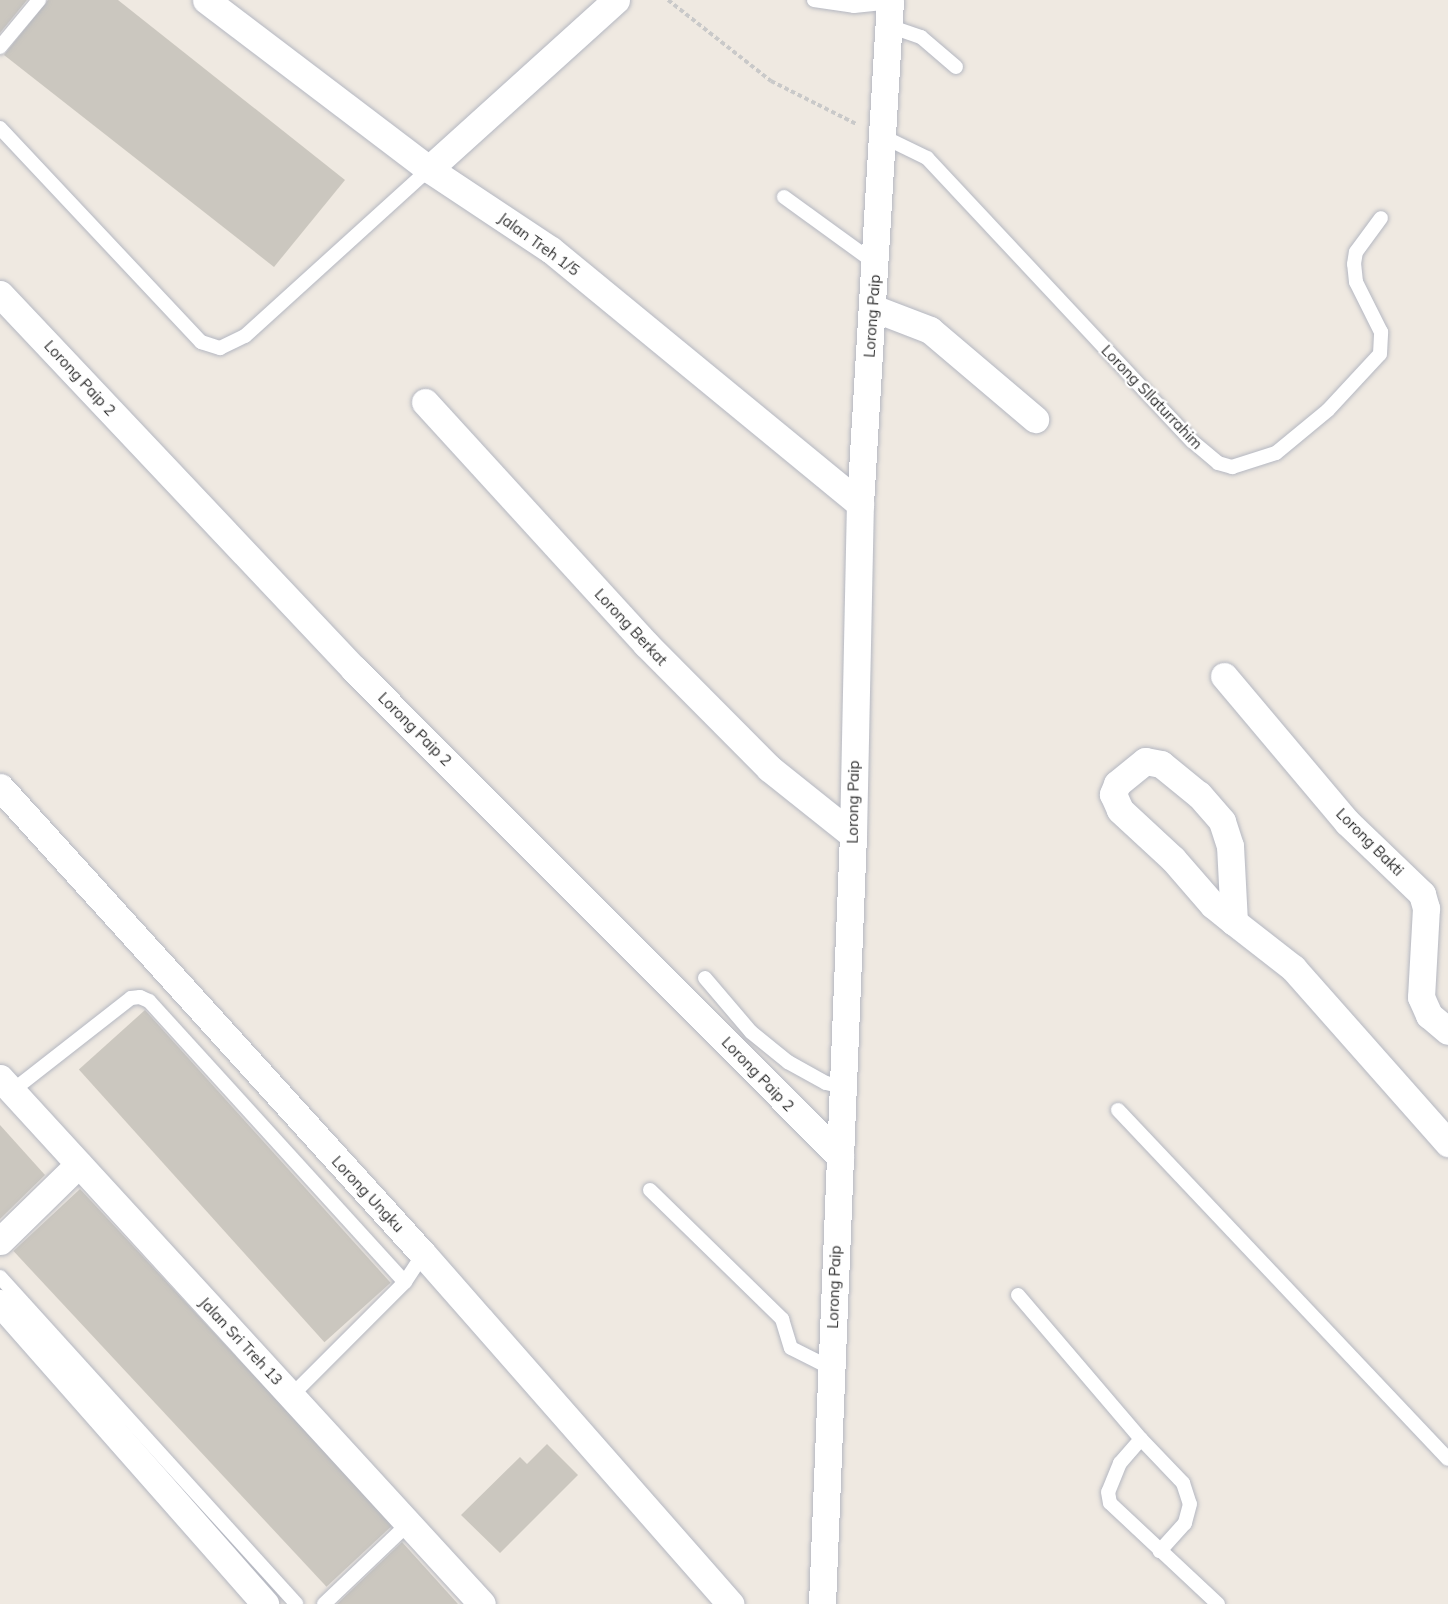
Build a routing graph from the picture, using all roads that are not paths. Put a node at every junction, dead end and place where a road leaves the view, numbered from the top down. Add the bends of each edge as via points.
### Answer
1 (39, 0) edge
2 (206, 0) edge
3 (616, 0) edge
4 (814, 0) edge
5 (890, 9) edge
6 (0, 47) edge
7 (956, 67) dead end
8 (0, 128) edge
9 (884, 137) junction
10 (429, 169) junction
11 (784, 197) dead end
12 (1381, 218) dead end
13 (876, 263) junction
14 (0, 294) edge
15 (873, 308) junction
16 (425, 402) dead end
17 (1035, 419) dead end
18 (860, 504) junction
19 (1224, 676) dead end
20 (0, 787) edge
21 (853, 835) junction
22 (1234, 922) junction
23 (705, 978) dead end
24 (1448, 1031) edge
25 (6, 1084) edge
26 (843, 1087) junction
27 (1118, 1110) dead end
28 (1448, 1143) edge
29 (840, 1156) junction
30 (79, 1164) junction
31 (650, 1190) dead end
32 (0, 1241) edge
33 (423, 1254) junction
34 (0, 1277) edge
35 (405, 1282) junction
36 (1018, 1295) dead end
37 (0, 1303) edge
38 (831, 1368) junction
39 (291, 1396) junction
40 (1141, 1439) junction
41 (1448, 1459) edge
42 (408, 1524) junction
43 (1160, 1551) junction
44 (265, 1604) edge
45 (296, 1604) edge
46 (324, 1604) edge
47 (482, 1604) edge
48 (731, 1604) edge
49 (822, 1604) edge
50 (1218, 1604) edge

1 - 6 lane
2 - 10 street, Jalan Treh 1/5
3 - 10 street
4 - 5 lane
5 - 7 lane
5 - 9 street, Lorong Paip
8 - 10 lane via 201,342 219,348 245,336
9 - 12 lane, Lorong SIlaturrahim via 927,158 1192,441 1218,463 1232,467 1276,453 1328,410 1380,354 1381,332 1356,282 1354,264 1356,252
9 - 13 street, Lorong Paip
10 - 18 street, Jalan Treh 1/5 via 551,250
11 - 13 lane
13 - 15 street, Lorong Paip
14 - 29 street, Lorong Paip 2 via 354,669
15 - 17 street via 930,330
15 - 18 street, Lorong Paip
16 - 21 street, Lorong Berkat via 646,644 768,768
18 - 21 street, Lorong Paip
19 - 24 street, Lorong Bakti via 1347,822 1422,894 1426,908 1421,997 1429,1015
20 - 33 street, Lorong Ungku
21 - 26 street, Lorong Paip
22 - 22 street via 1230,846 1222,821 1199,795 1161,764 1145,761 1116,784 1115,801
22 - 28 street via 1293,968
23 - 26 lane via 751,1032 788,1062 826,1083
25 - 30 street, Jalan Sri Treh 13
25 - 35 lane via 131,998 149,1001
26 - 29 street, Lorong Paip
27 - 41 lane
29 - 38 street, Lorong Paip
30 - 32 street
30 - 39 street, Jalan Sri Treh 13
31 - 38 lane via 782,1319 791,1348
33 - 35 lane
33 - 48 street, Lorong Ungku
34 - 45 lane
35 - 39 lane
36 - 40 lane
37 - 44 street
38 - 49 street, Lorong Paip
39 - 42 street, Jalan Sri Treh 13
40 - 43 lane via 1183,1483 1190,1504 1185,1523
40 - 43 lane via 1120,1464 1108,1492 1110,1503
42 - 46 lane
42 - 47 street, Jalan Sri Treh 13
43 - 50 lane

